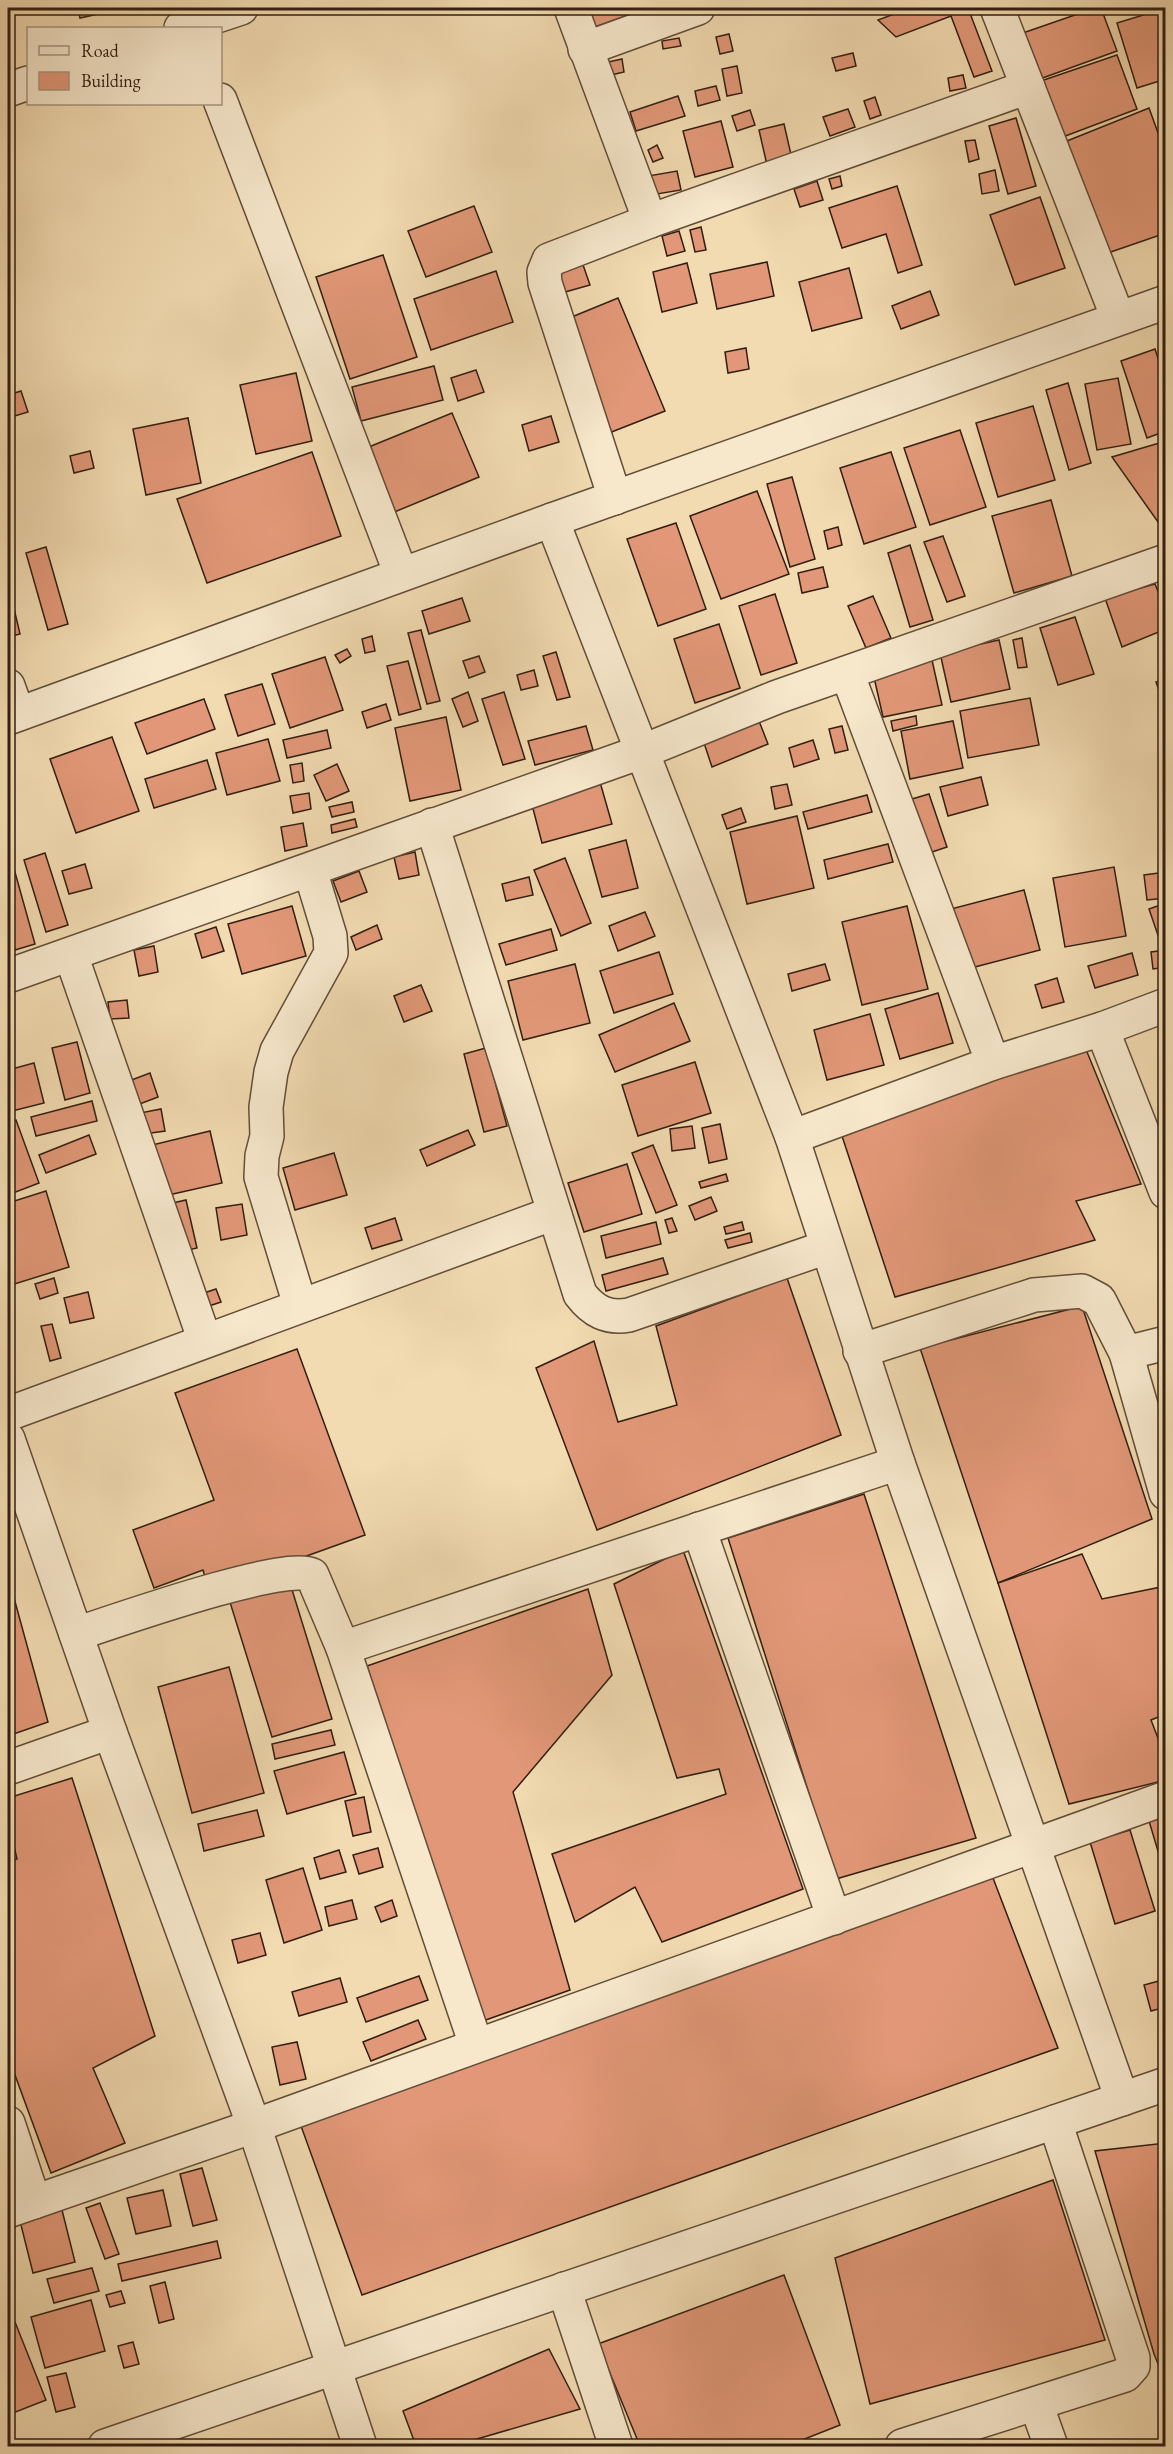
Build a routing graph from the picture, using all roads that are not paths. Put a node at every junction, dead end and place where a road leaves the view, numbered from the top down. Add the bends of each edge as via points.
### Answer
1 (241, 8) edge
2 (571, 8) edge
3 (698, 8) edge
4 (997, 8) edge
5 (189, 27) edge
6 (585, 49) junction
7 (27, 83) edge
8 (1028, 87) junction
9 (8, 90) edge
10 (222, 105) edge
11 (650, 221) junction
12 (1166, 302) edge
13 (1118, 318) junction
14 (615, 498) junction
15 (552, 520) junction
16 (1166, 561) edge
17 (401, 574) junction
18 (847, 672) junction
19 (11, 706) edge
20 (641, 752) junction
21 (432, 825) junction
22 (310, 870) junction
23 (71, 956) junction
24 (8, 976) edge
25 (1166, 1005) edge
26 (1102, 1029) junction
27 (993, 1063) junction
28 (792, 1137) junction
29 (1166, 1192) edge
30 (554, 1213) junction
31 (827, 1247) junction
32 (300, 1305) junction
33 (205, 1341) junction
34 (1166, 1343) edge
35 (860, 1351) junction
36 (1126, 1353) junction
37 (8, 1414) edge
38 (8, 1439) edge
39 (898, 1462) junction
40 (1166, 1493) edge
41 (699, 1529) junction
42 (76, 1634) junction
43 (344, 1648) junction
44 (110, 1732) junction
45 (8, 1768) edge
46 (1166, 1798) edge
47 (1031, 1846) junction
48 (834, 1918) junction
49 (476, 2045) junction
50 (1166, 2084) edge
51 (1122, 2098) junction
52 (1054, 2122) junction
53 (8, 2123) edge
54 (254, 2126) junction
55 (21, 2207) edge
56 (564, 2289) junction
57 (333, 2369) junction
58 (1036, 2404) junction
59 (105, 2446) edge
60 (360, 2446) edge
61 (615, 2446) edge
62 (903, 2446) edge
63 (1051, 2446) edge

1 - 5 street
2 - 6 street
3 - 6 street
4 - 8 street
6 - 11 street
7 - 9 street
8 - 11 street
8 - 13 street
10 - 17 street
11 - 14 street via 557,256 549,260 544,272
12 - 13 street
13 - 14 street
14 - 15 street
15 - 17 street
15 - 20 street
16 - 18 street
17 - 19 street
18 - 20 street
18 - 27 street
20 - 21 street
20 - 28 street
21 - 22 street
21 - 30 street
22 - 23 street
22 - 32 street via 330,936 331,953 277,1051 266,1107 267,1136 261,1177
23 - 24 street
23 - 33 street
25 - 26 street
26 - 27 street
26 - 29 street
27 - 28 street
28 - 31 street
30 - 31 street via 580,1294 590,1307 614,1317
30 - 32 street
31 - 35 street
32 - 33 street
33 - 37 street
34 - 36 street
35 - 36 street via 1034,1294 1082,1291 1099,1300
35 - 39 street
36 - 40 street
38 - 42 street
39 - 41 street
39 - 47 street
41 - 43 street
41 - 48 street
42 - 43 street via 244,1584 306,1572 316,1581
42 - 44 street
43 - 49 street
44 - 45 street
44 - 54 street
46 - 47 street
47 - 48 street
47 - 51 street
48 - 49 street
49 - 54 street
50 - 51 street
51 - 52 street
52 - 56 street
52 - 58 street via 1133,2366 1125,2375
53 - 55 street
54 - 55 street
54 - 57 street
56 - 57 street
56 - 61 street
57 - 59 street
57 - 60 street
58 - 62 street
58 - 63 street

